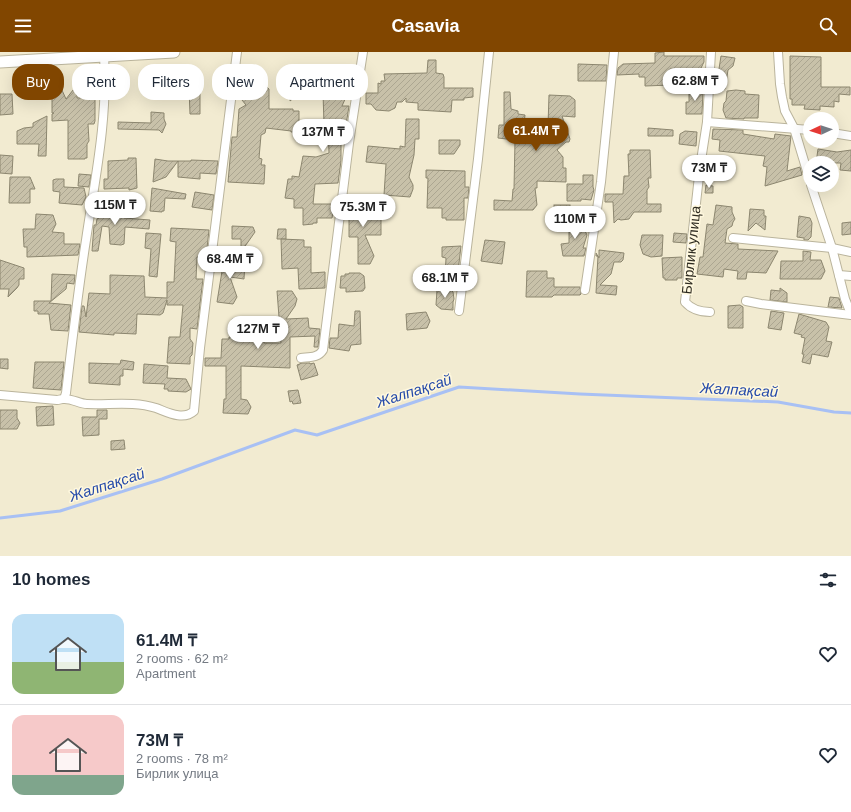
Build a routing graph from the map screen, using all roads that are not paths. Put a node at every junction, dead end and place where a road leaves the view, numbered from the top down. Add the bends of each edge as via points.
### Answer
1 (174, 52) edge
2 (237, 52) edge
3 (364, 52) edge
4 (489, 52) edge
5 (614, 52) edge
6 (712, 52) edge
7 (778, 52) edge
8 (104, 56) junction
9 (0, 62) edge
10 (707, 122) junction
11 (794, 128) junction
12 (803, 129) edge
13 (839, 134) edge
14 (851, 136) edge
15 (803, 158) edge
16 (813, 192) edge
17 (733, 238) dead end
18 (832, 248) junction
19 (851, 252) edge
20 (839, 275) junction
21 (851, 276) edge
22 (586, 290) dead end
23 (746, 301) dead end
24 (459, 311) dead end
25 (710, 312) dead end
26 (851, 315) edge
27 (301, 358) dead end
28 (0, 395) edge
29 (64, 399) junction

1 - 8 main road
2 - 29 street via 194,411 191,414 177,415 139,405 86,404
3 - 27 street via 349,142 323,350 319,355
4 - 24 street
5 - 22 street via 601,182
6 - 10 street, Бирлик улица
7 - 11 street via 785,111
8 - 9 main road
8 - 29 street via 106,81 98,165
10 - 11 street
10 - 25 street, Бирлик улица via 685,302 695,310
11 - 12 street
11 - 15 street
13 - 14 street
16 - 18 street
17 - 18 street
18 - 19 street
18 - 20 street
20 - 21 street
20 - 26 street
23 - 26 street
28 - 29 street

